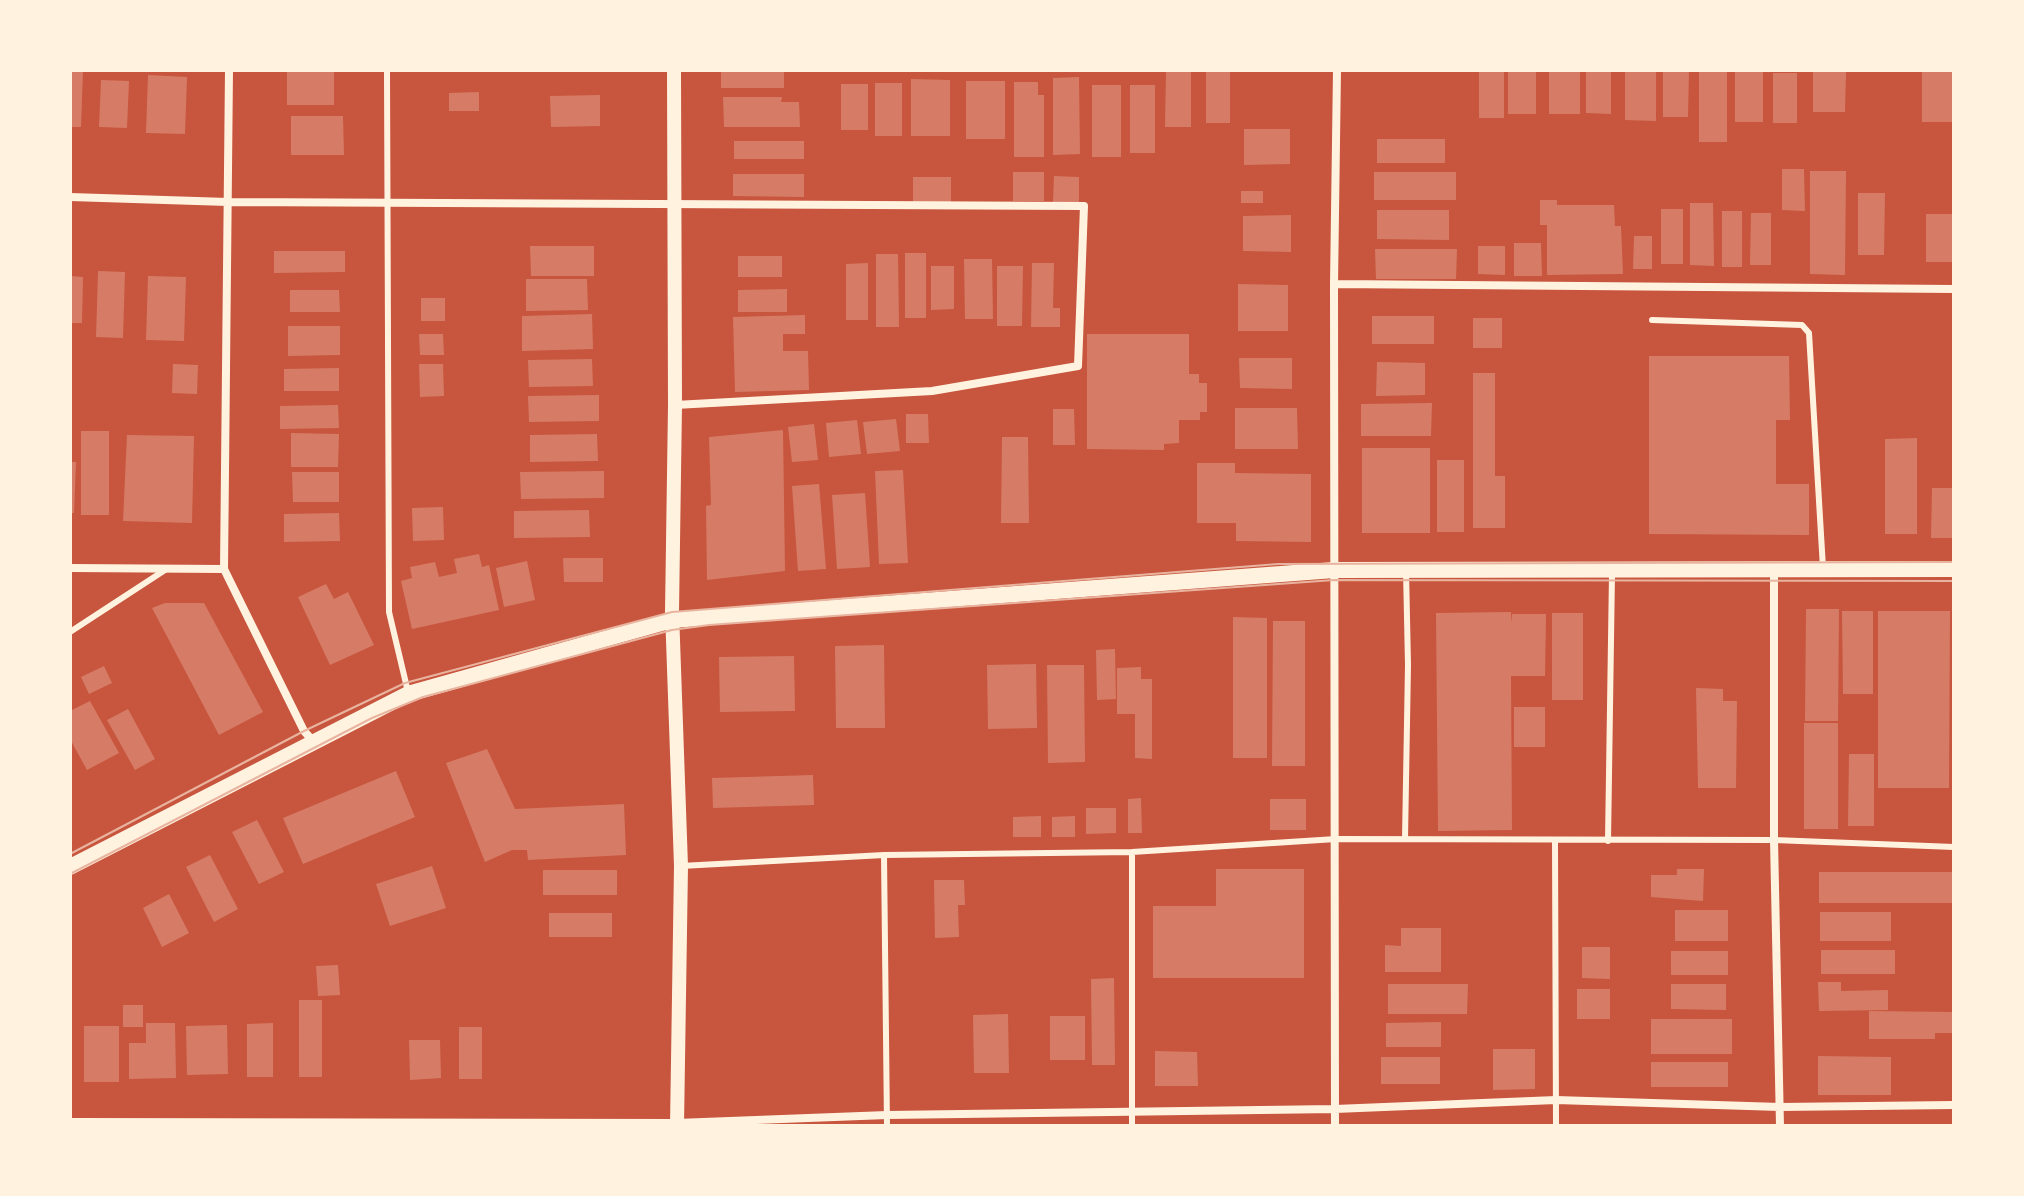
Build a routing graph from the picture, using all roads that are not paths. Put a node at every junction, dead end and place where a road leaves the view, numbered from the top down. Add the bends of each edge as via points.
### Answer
1 (229, 70) edge
2 (387, 70) edge
3 (674, 70) edge
4 (1337, 70) edge
5 (70, 197) edge
6 (228, 202) junction
7 (388, 202) junction
8 (674, 206) junction
9 (1334, 284) junction
10 (1954, 289) edge
11 (1652, 320) dead end
12 (675, 405) junction
13 (70, 568) edge
14 (224, 569) junction
15 (1954, 569) edge
16 (165, 570) junction
17 (1334, 570) junction
18 (1406, 570) junction
19 (1612, 570) junction
20 (1774, 570) junction
21 (1823, 570) junction
22 (672, 620) junction
23 (70, 632) edge
24 (408, 694) junction
25 (314, 742) junction
26 (1336, 839) junction
27 (1405, 839) junction
28 (1774, 840) junction
29 (1555, 841) junction
30 (1608, 841) junction
31 (1954, 847) edge
32 (1132, 852) junction
33 (884, 855) junction
34 (681, 866) junction
35 (70, 867) edge
36 (1556, 1100) junction
37 (1954, 1105) edge
38 (1780, 1107) junction
39 (1335, 1109) junction
40 (1132, 1112) junction
41 (887, 1115) junction
42 (70, 1122) edge
43 (677, 1124) edge
44 (887, 1126) edge
45 (1132, 1126) edge
46 (1335, 1126) edge
47 (1556, 1126) edge
48 (1780, 1126) edge

1 - 6 street
2 - 7 lane
3 - 8 street
4 - 9 street
5 - 6 street
6 - 7 street
6 - 14 street
7 - 8 street
7 - 24 lane via 389,612
8 - 12 street
8 - 12 street via 1084,206 1078,366 932,391
9 - 10 street
9 - 17 street
11 - 21 lane via 1802,325 1809,333
12 - 22 street
13 - 16 street
14 - 16 street
14 - 25 street
15 - 21 main road
16 - 23 lane
17 - 18 main road
17 - 22 main road
17 - 26 street
18 - 19 main road
18 - 27 lane
19 - 20 main road
19 - 30 lane
20 - 21 main road
20 - 28 street
22 - 24 main road
22 - 34 street
24 - 25 main road
25 - 35 main road
26 - 27 lane
26 - 32 lane
26 - 39 street
27 - 29 lane
28 - 30 lane
28 - 31 lane
28 - 38 street
29 - 30 lane
29 - 36 lane
32 - 33 lane
32 - 40 lane
33 - 34 lane
33 - 41 lane
34 - 43 street
36 - 38 street
36 - 39 street
36 - 47 lane
37 - 38 street
38 - 48 street
39 - 40 street
39 - 46 street
40 - 41 street
40 - 45 lane
41 - 43 street
41 - 44 lane
42 - 43 street

